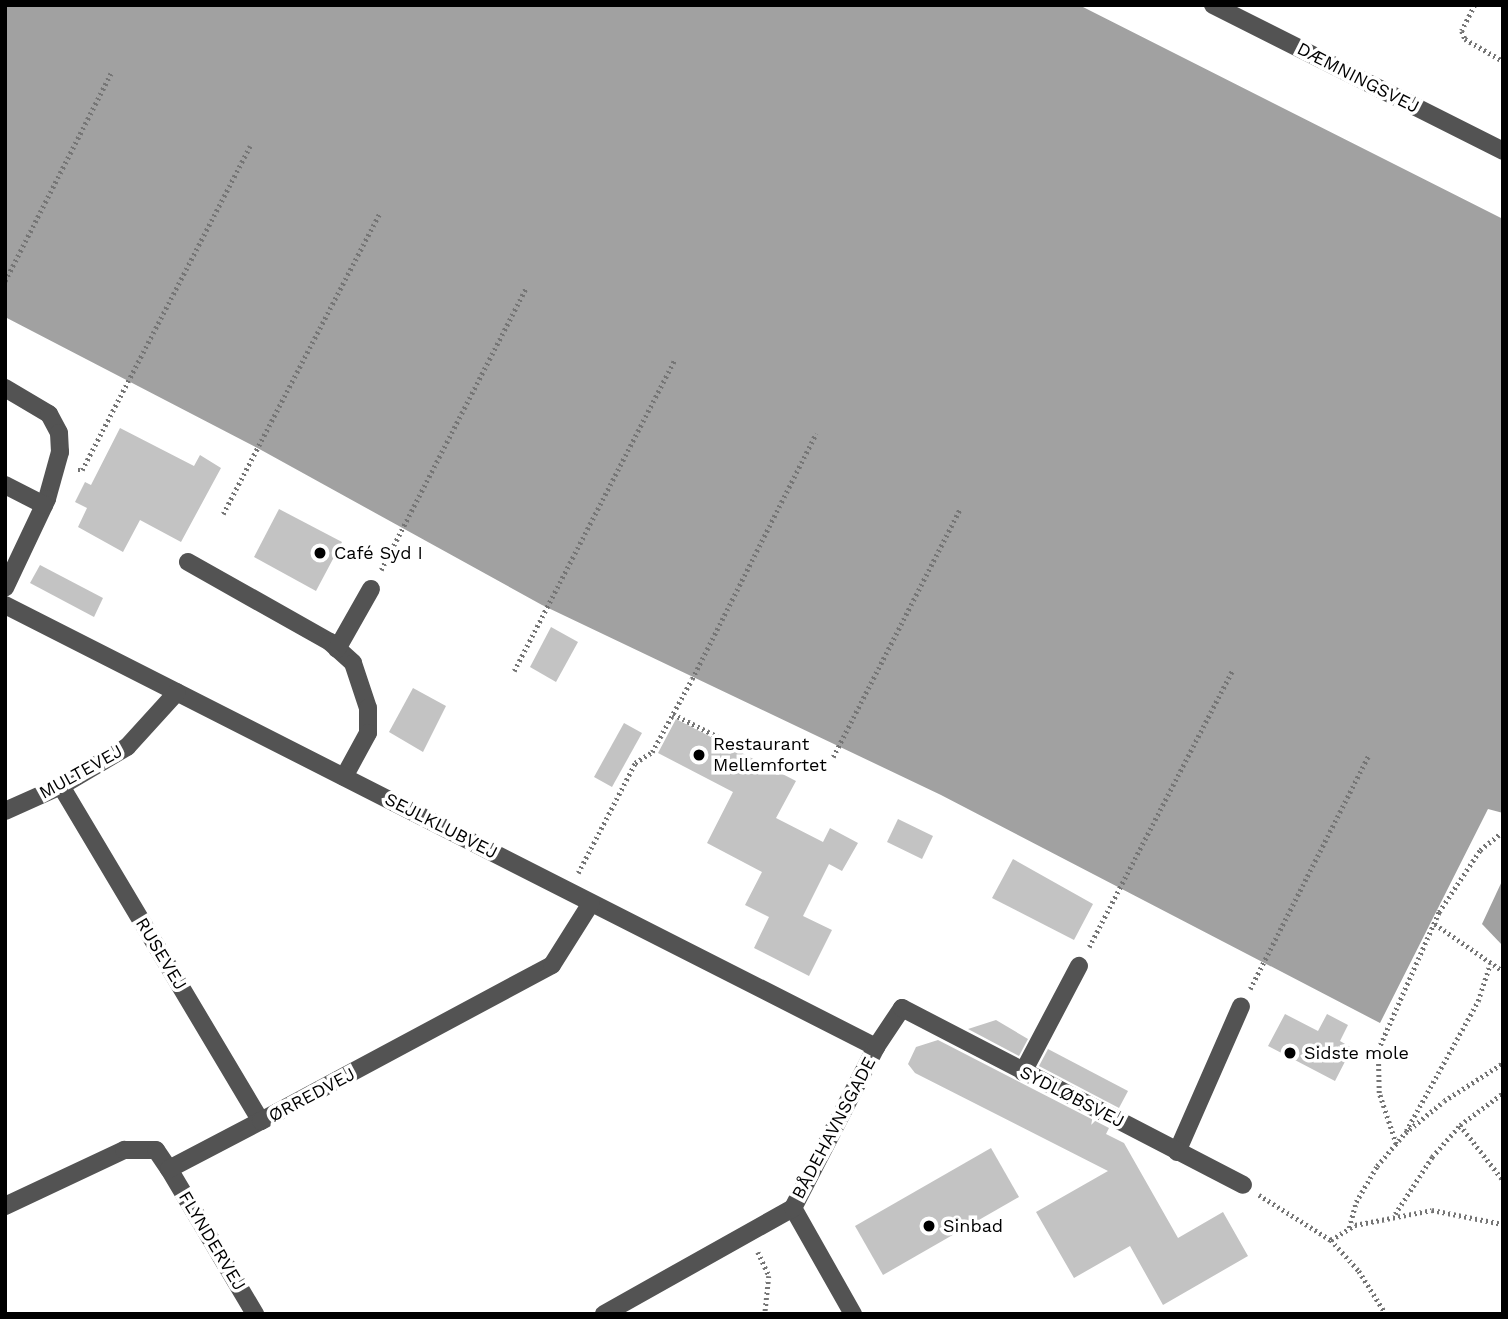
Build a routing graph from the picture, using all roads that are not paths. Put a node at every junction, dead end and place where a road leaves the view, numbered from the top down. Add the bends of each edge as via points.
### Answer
1 (1213, 5) edge
2 (1503, 152) edge
3 (5, 388) edge
4 (5, 485) edge
5 (44, 505) junction
6 (188, 562) dead end
7 (5, 588) edge
8 (371, 589) road end
9 (5, 605) edge
10 (337, 649) junction
11 (177, 692) junction
12 (344, 777) junction
13 (61, 786) junction
14 (5, 811) edge
15 (591, 903) junction
16 (1079, 966) road end
17 (1241, 1006) dead end
18 (902, 1008) joint
19 (876, 1048) junction
20 (1023, 1072) junction
21 (261, 1121) junction
22 (1177, 1152) junction
23 (169, 1169) junction
24 (1243, 1185) road end
25 (5, 1206) edge
26 (793, 1208) junction
27 (606, 1313) edge
28 (255, 1314) edge
29 (853, 1314) edge

1 - 2 street, DÆMNINGSVEJ
3 - 5 street via 49,414 59,433 56,467
4 - 5 street
5 - 7 street
6 - 10 street
8 - 10 street
9 - 11 street, SEJLKLUBVEJ
10 - 12 street via 353,663 368,708 368,733
11 - 12 street, SEJLKLUBVEJ
11 - 13 street, MULTEVEJ via 127,747
12 - 15 street, SEJLKLUBVEJ
13 - 14 street, MULTEVEJ
13 - 21 street, RUSEVEJ
15 - 19 street, SEJLKLUBVEJ
15 - 21 street, ØRREDVEJ via 552,965
16 - 20 street
17 - 22 street
18 - 19 street, BÅDEHAVNSGADE
18 - 20 street, SYDLØBSVEJ
19 - 26 street, BÅDEHAVNSGADE
20 - 22 street, SYDLØBSVEJ
21 - 23 street, ØRREDVEJ
22 - 24 street, SYDLØBSVEJ
23 - 25 street via 156,1150 124,1150
23 - 28 street, FLYNDERVEJ
26 - 27 street, BÅDEHAVNSGADE
26 - 29 street

